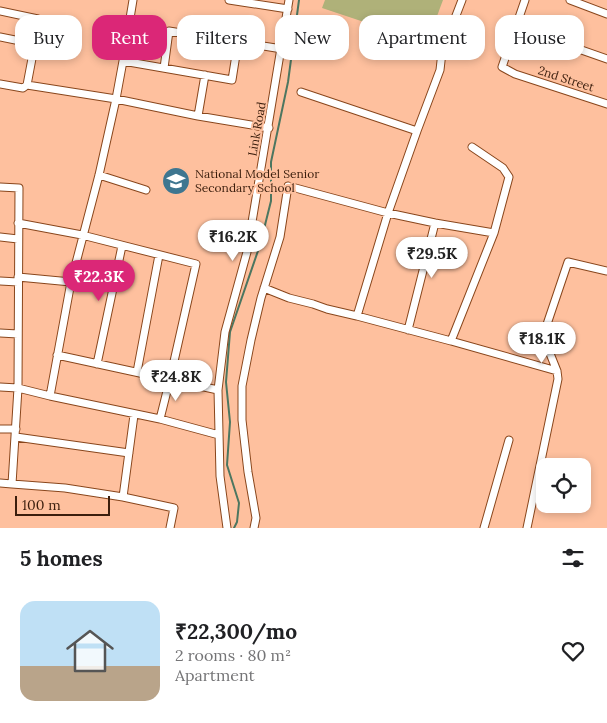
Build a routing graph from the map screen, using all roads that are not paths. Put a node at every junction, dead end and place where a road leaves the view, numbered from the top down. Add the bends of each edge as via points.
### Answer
1 (133, 0) edge
2 (229, 0) edge
3 (289, 0) edge
4 (462, 0) edge
5 (525, 0) edge
6 (570, 0) edge
7 (288, 9) junction
8 (0, 11) edge
9 (607, 14) edge
10 (19, 15) edge
11 (287, 15) edge
12 (520, 15) edge
13 (177, 32) edge
14 (0, 37) edge
15 (584, 51) edge
16 (607, 59) edge
17 (235, 60) edge
18 (280, 60) edge
19 (504, 60) edge
20 (123, 61) junction
21 (164, 68) junction
22 (205, 75) junction
23 (0, 84) edge
24 (27, 85) junction
25 (301, 92) dead end
26 (116, 99) junction
27 (607, 104) edge
28 (198, 116) junction
29 (268, 128) junction
30 (417, 131) junction
31 (472, 147) dead end
32 (99, 175) junction
33 (0, 187) edge
34 (146, 190) dead end
35 (388, 213) junction
36 (18, 223) junction
37 (435, 223) junction
38 (494, 233) junction
39 (82, 235) junction
40 (0, 237) edge
41 (18, 240) junction
42 (122, 246) junction
43 (159, 255) junction
44 (607, 270) edge
45 (18, 279) junction
46 (0, 281) edge
47 (71, 282) junction
48 (264, 288) junction
49 (358, 316) junction
50 (408, 330) junction
51 (0, 333) edge
52 (18, 334) junction
53 (451, 341) junction
54 (57, 355) junction
55 (97, 364) junction
56 (557, 371) junction
57 (137, 372) junction
58 (170, 379) junction
59 (0, 387) edge
60 (18, 388) junction
61 (218, 390) junction
62 (50, 396) junction
63 (134, 415) junction
64 (160, 419) junction
65 (0, 429) edge
66 (16, 429) junction
67 (219, 435) junction
68 (16, 437) junction
69 (508, 440) dead end
70 (129, 453) junction
71 (0, 483) edge
72 (12, 484) junction
73 (123, 497) junction
74 (170, 528) edge
75 (227, 528) edge
76 (254, 528) edge
77 (484, 528) edge
78 (527, 528) edge

1 - 20 street
2 - 7 street
3 - 7 street, Link Road
4 - 30 street
5 - 12 street, 2nd Street
6 - 9 street
7 - 11 street, Link Road
8 - 10 street
13 - 21 street via 169,31
14 - 24 street via 33,45
15 - 16 street
17 - 22 street via 232,80
18 - 29 street, Link Road
19 - 27 street, 2nd Street via 502,67 515,74
20 - 21 street
20 - 26 street
21 - 22 street
22 - 28 street
23 - 24 street via 23,88
24 - 26 street
25 - 30 street
26 - 28 street
26 - 32 street
28 - 29 street
29 - 61 street, Link Road via 247,252 225,332
30 - 35 street
31 - 38 street via 503,168 509,177
32 - 34 street
32 - 39 street
33 - 36 street via 19,188
35 - 37 street
35 - 48 street via 288,186 280,237
35 - 49 street
36 - 39 street
36 - 41 street
37 - 38 street
37 - 50 street
38 - 53 street
39 - 42 street
39 - 47 street
40 - 41 street
41 - 45 street
42 - 43 street
42 - 55 street
43 - 57 street
43 - 58 street via 196,264
44 - 56 street via 568,262 544,336
45 - 46 street
45 - 47 street
45 - 52 street
47 - 54 street
48 - 49 street via 327,310
48 - 76 street via 242,386 242,420 256,518
49 - 50 street
50 - 53 street
51 - 52 street
52 - 60 street
53 - 56 street
54 - 55 street
54 - 62 street
55 - 57 street
56 - 78 street
57 - 58 street
58 - 61 street
58 - 64 street
59 - 60 street
60 - 62 street
60 - 66 street
61 - 67 street, Link Road
62 - 63 street
63 - 64 street
63 - 70 street
64 - 67 street
65 - 66 street
66 - 68 street
67 - 75 street, Link Road via 220,476
68 - 70 street
68 - 72 street
69 - 77 street
70 - 73 street
71 - 72 street
72 - 73 street
73 - 74 street via 174,508

